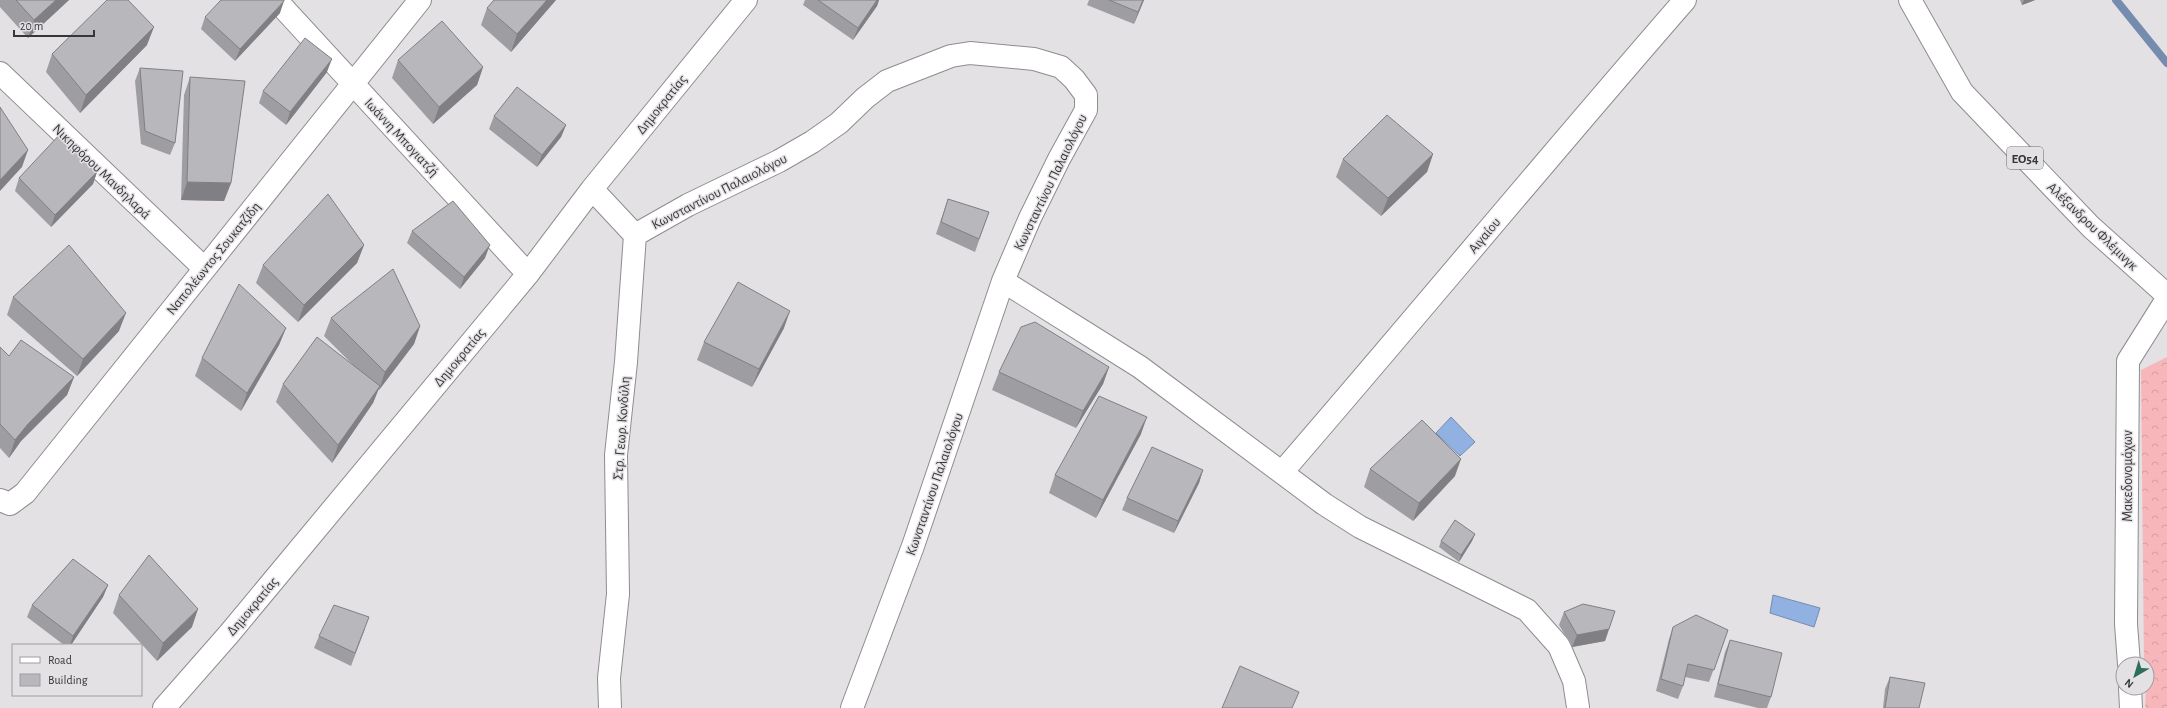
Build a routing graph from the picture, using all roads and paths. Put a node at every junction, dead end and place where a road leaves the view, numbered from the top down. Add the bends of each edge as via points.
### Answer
1 (276, 0) edge
2 (420, 0) edge
3 (746, 0) edge
4 (1685, 0) edge
5 (1910, 0) edge
6 (0, 73) edge
7 (354, 84) junction
8 (592, 190) junction
9 (635, 235) junction
10 (204, 268) junction
11 (528, 274) junction
12 (1003, 281) junction
13 (2167, 295) edge
14 (2167, 299) edge
15 (1283, 471) junction
16 (0, 500) edge
17 (2128, 656) edge
18 (2130, 696) edge
19 (164, 708) edge
20 (610, 708) edge
21 (852, 708) edge
22 (1580, 708) edge
23 (2131, 708) edge

1 - 7 street, Ιωάννη Μπογιατζή
2 - 7 street, Ναπολέωντος Σουκατζίδη
3 - 8 street, Δημοκρατίας
4 - 15 street, Αιγαίου via 1556,148
5 - 13 street, Αλέξανδρου Φλέμινγκ / ΕΟ54 via 1962,92 2091,227
6 - 10 street, Νικηφόρου Μανδηλαρά
7 - 10 street, Ναπολέωντος Σουκατζίδη
7 - 11 street, Ιωάννη Μπογιατζή
8 - 9 street
8 - 11 street, Δημοκρατίας
9 - 12 street, Κωνσταντίνου Παλαιολόγου via 812,142 839,123 886,82 909,71 951,56 970,53 1034,58 1061,67 1074,79 1086,95 1086,110 1056,165
9 - 20 street, Στρ. Γεωρ. Κονδύλη via 616,455 618,594 609,678
10 - 16 street, Ναπολέωντος Σουκατζίδη via 25,493 10,504
11 - 19 street, Δημοκρατίας via 229,634
12 - 15 street via 1140,367
12 - 21 street, Κωνσταντίνου Παλαιολόγου via 912,546
14 - 17 street, Μακεδονομάχων via 2128,361 2126,624
15 - 22 street via 1324,504 1360,527 1527,610 1558,646 1574,681
18 - 23 street

